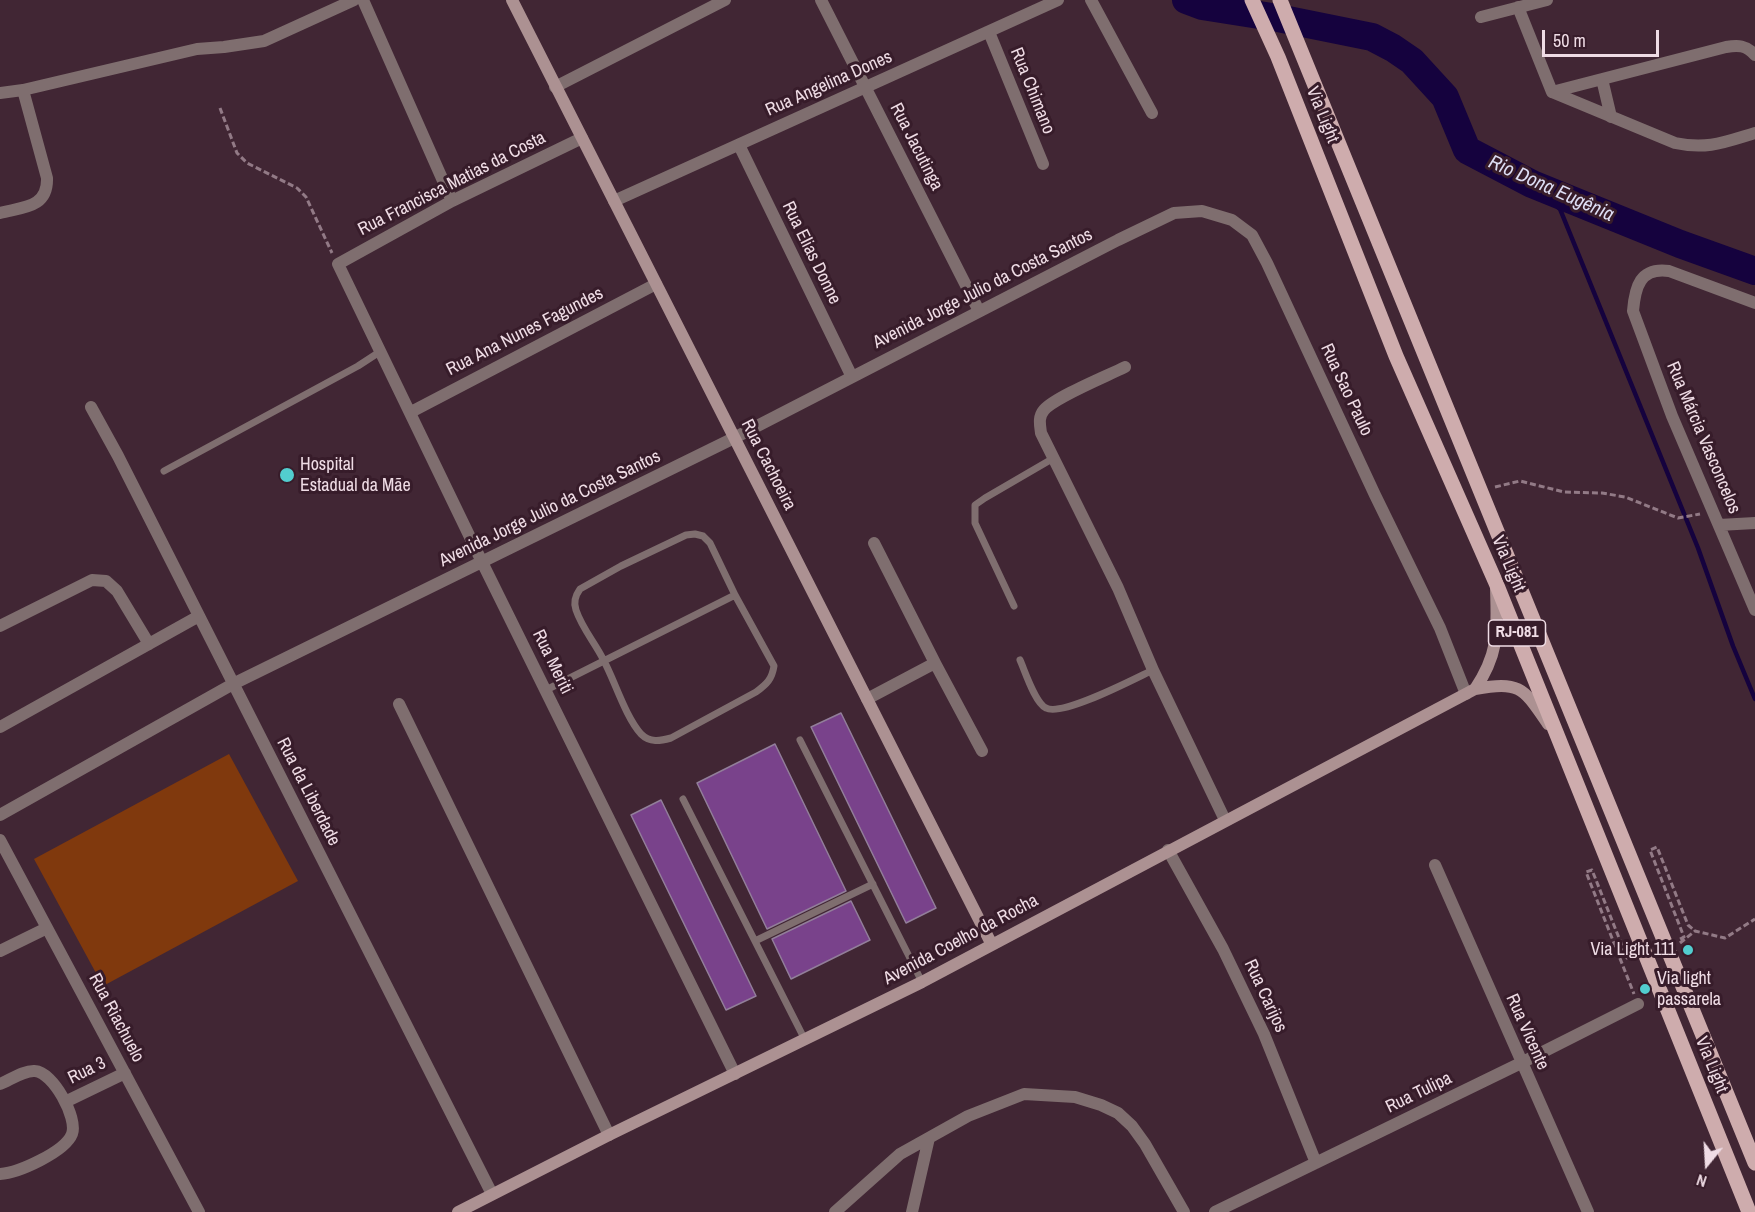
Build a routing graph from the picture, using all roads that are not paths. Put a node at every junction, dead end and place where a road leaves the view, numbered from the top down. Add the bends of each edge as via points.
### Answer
1 (354, 0) edge
2 (363, 0) edge
3 (513, 0) edge
4 (725, 0) edge
5 (821, 0) edge
6 (1058, 0) edge
7 (1090, 0) edge
8 (1252, 0) edge
9 (1547, 0) edge
10 (1282, 4) edge
11 (1518, 7) junction
12 (1481, 17) dead end
13 (988, 32) junction
14 (1755, 55) edge
15 (1602, 79) junction
16 (555, 87) junction
17 (865, 87) junction
18 (23, 90) junction
19 (1552, 92) junction
20 (0, 93) edge
21 (1152, 114) dead end
22 (1611, 117) junction
23 (1755, 133) edge
24 (582, 138) junction
25 (738, 145) junction
26 (1043, 164) dead end
27 (452, 201) junction
28 (614, 201) junction
29 (0, 213) edge
30 (1118, 240) joint
31 (338, 264) joint
32 (656, 284) junction
33 (1755, 303) edge
34 (979, 311) junction
35 (381, 351) junction
36 (1125, 367) dead end
37 (852, 377) junction
38 (92, 407) dead end
39 (411, 412) junction
40 (734, 438) junction
41 (1052, 459) junction
42 (164, 471) dead end
43 (1755, 523) edge
44 (1719, 525) junction
45 (874, 543) dead end
46 (482, 562) junction
47 (1496, 583) junction
48 (735, 596) junction
49 (1014, 606) dead end
50 (1755, 610) edge
51 (199, 616) junction
52 (0, 626) edge
53 (149, 644) junction
54 (1020, 660) dead end
55 (604, 661) junction
56 (935, 663) junction
57 (1153, 670) junction
58 (233, 684) junction
59 (546, 690) junction
60 (1470, 691) junction
61 (867, 699) junction
62 (399, 704) dead end
63 (0, 727) edge
64 (800, 740) dead end
65 (1561, 742) junction
66 (982, 751) dead end
67 (683, 799) dead end
68 (0, 815) edge
69 (1225, 820) junction
70 (0, 840) edge
71 (1168, 850) junction
72 (1435, 865) dead end
73 (873, 884) junction
74 (47, 928) junction
75 (755, 941) junction
76 (992, 945) junction
77 (0, 951) edge
78 (922, 982) junction
79 (1638, 1004) road end
80 (805, 1040) junction
81 (1521, 1063) junction
82 (125, 1073) junction
83 (735, 1074) junction
84 (0, 1084) edge
85 (65, 1102) junction
86 (609, 1135) junction
87 (929, 1138) junction
88 (1316, 1163) junction
89 (1755, 1163) edge
90 (0, 1174) edge
91 (492, 1194) junction
92 (199, 1212) edge
93 (458, 1212) edge
94 (836, 1212) edge
95 (912, 1212) edge
96 (1184, 1212) edge
97 (1215, 1212) edge
98 (1588, 1212) edge
99 (1749, 1212) edge

1 - 18 street via 264,40 197,49
2 - 27 street
3 - 16 main road, Rua Cachoeira
4 - 16 street
5 - 17 street, Rua Jacutinga
6 - 13 street, Rua Angelina Dones
7 - 21 street
8 - 47 main road, Via Light / RJ-081 via 1396,356
9 - 11 street
10 - 89 main road, Via Light / RJ-081
11 - 12 street
11 - 19 street
13 - 17 street, Rua Angelina Dones
13 - 26 street, Rua Chimano
14 - 15 street via 1739,45 1726,47
15 - 19 street
15 - 22 street
16 - 24 main road, Rua Cachoeira
17 - 25 street, Rua Angelina Dones
17 - 34 street, Rua Jacutinga
18 - 20 street
18 - 29 street via 47,186 40,201
19 - 22 street
22 - 23 street via 1690,147 1707,147
24 - 27 street, Rua Francisca Matias da Costa
24 - 28 main road, Rua Cachoeira
25 - 28 street, Rua Angelina Dones
25 - 37 street, Rua Elias Donne
27 - 31 street, Rua Francisca Matias da Costa
28 - 32 main road, Rua Cachoeira
30 - 34 street, Avenida Jorge Julio da Costa Santos
30 - 60 street, Rua Sao Paulo via 1174,213 1202,211 1232,220 1252,235
31 - 35 street, Rua Meriti
32 - 39 street, Rua Ana Nunes Fagundes
32 - 40 main road, Rua Cachoeira
33 - 44 street, Rua Márcia Vasconcelos via 1655,269 1640,281 1634,296 1633,311
34 - 37 street, Avenida Jorge Julio da Costa Santos
35 - 39 street, Rua Meriti
35 - 42 lane
36 - 41 street via 1044,410 1039,420 1041,433
37 - 40 street, Avenida Jorge Julio da Costa Santos
38 - 51 street, Rua da Liberdade
39 - 46 street, Rua Meriti
40 - 46 street, Avenida Jorge Julio da Costa Santos
40 - 61 main road, Rua Cachoeira
41 - 49 lane via 975,505 975,523
41 - 57 street via 1118,588
43 - 44 street
44 - 50 street, Rua Márcia Vasconcelos
45 - 56 street
46 - 58 street, Avenida Jorge Julio da Costa Santos
46 - 59 street, Rua Meriti
47 - 60 main road via 1495,648 1490,664
47 - 65 main road, Via Light / RJ-081
48 - 55 lane
48 - 55 lane via 703,536 686,534 621,566 576,595 578,615
48 - 55 lane via 774,666 768,684 671,738 658,741 641,734
51 - 53 street
51 - 58 street, Rua da Liberdade
52 - 53 street via 92,580 106,582 117,591
53 - 63 street
54 - 57 lane via 1038,702 1056,711
55 - 59 lane
56 - 61 street
56 - 66 street
57 - 69 street
58 - 68 street, Avenida Jorge Julio da Costa Santos
58 - 91 street, Rua da Liberdade
59 - 83 street, Rua Meriti
60 - 65 main road, Avenida Coelho da Rocha via 1501,685 1525,692
60 - 69 main road, Avenida Coelho da Rocha
61 - 76 main road, Rua Cachoeira
62 - 86 street
64 - 73 lane
65 - 99 main road, Via Light / RJ-081
67 - 75 lane
69 - 71 main road, Avenida Coelho da Rocha
70 - 74 street, Rua Riachuelo
71 - 76 main road, Avenida Coelho da Rocha
71 - 88 street, Rua Carijos via 1264,1034
72 - 81 street, Rua Vicente
73 - 75 lane
73 - 78 lane
74 - 77 street
74 - 82 street, Rua Riachuelo
75 - 80 lane
76 - 78 main road, Avenida Coelho da Rocha
78 - 80 main road, Avenida Coelho da Rocha
79 - 81 street, Rua Tulipa
80 - 83 main road, Avenida Coelho da Rocha
81 - 88 street, Rua Tulipa
81 - 98 street, Rua Vicente
82 - 85 street, Rua 3
82 - 92 street, Rua Riachuelo
83 - 86 main road, Avenida Coelho da Rocha
84 - 85 street via 37,1071 51,1078
85 - 90 street via 73,1125 66,1143 36,1162
86 - 91 main road, Avenida Coelho da Rocha
87 - 94 street via 900,1154
87 - 95 street
87 - 96 street via 968,1116 1024,1094 1075,1097 1118,1113 1132,1126
88 - 97 street, Rua Tulipa
91 - 93 main road, Avenida Coelho da Rocha

